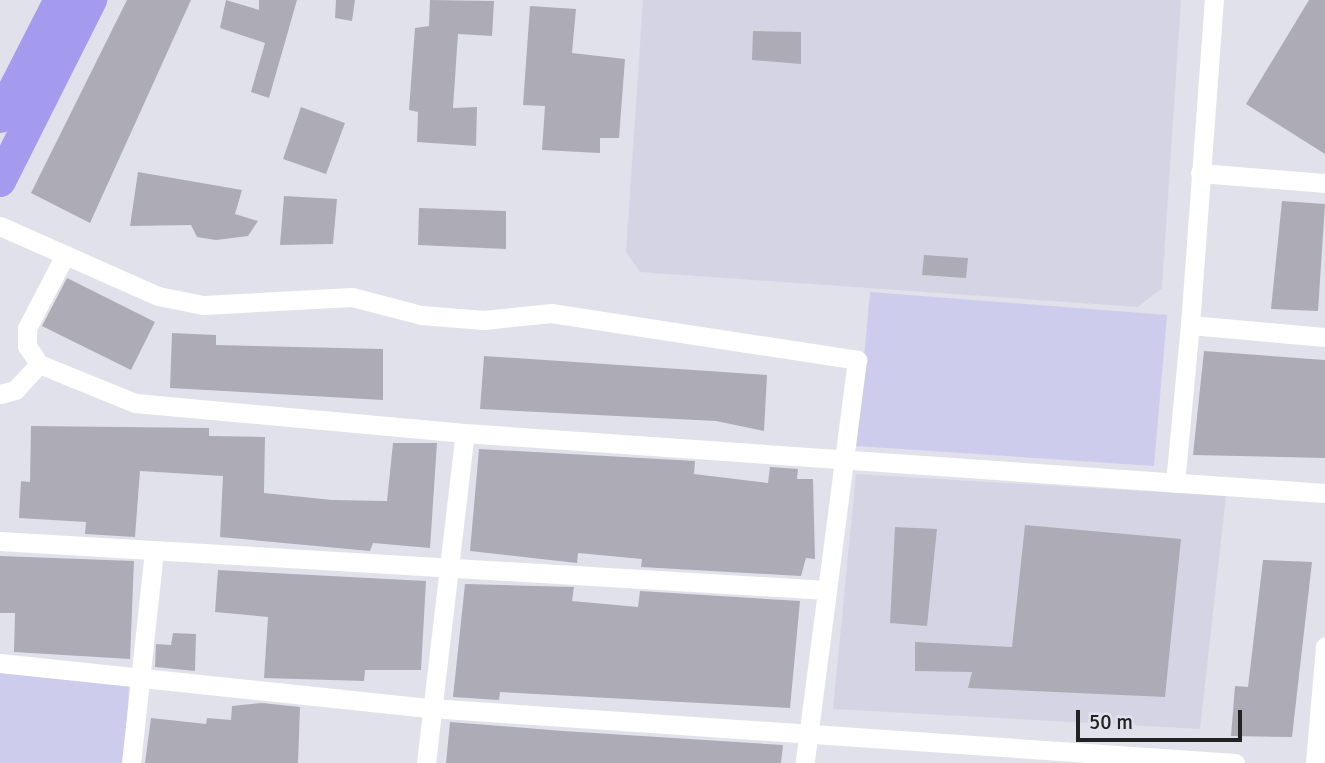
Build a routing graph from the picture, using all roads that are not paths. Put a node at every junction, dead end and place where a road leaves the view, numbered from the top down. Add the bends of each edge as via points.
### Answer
1 (60, 0) edge
2 (92, 0) edge
3 (1214, 0) edge
4 (0, 117) edge
5 (1200, 173) junction
6 (0, 181) edge
7 (1325, 183) edge
8 (0, 226) edge
9 (65, 255) junction
10 (1190, 325) junction
11 (1325, 338) edge
12 (39, 364) junction
13 (0, 394) edge
14 (465, 433) junction
15 (844, 457) junction
16 (1175, 482) junction
17 (1325, 493) edge
18 (0, 541) edge
19 (154, 550) junction
20 (449, 567) junction
21 (827, 590) junction
22 (1325, 646) edge
23 (0, 663) edge
24 (139, 675) junction
25 (431, 708) junction
26 (809, 731) junction
27 (131, 763) edge
28 (426, 763) edge
29 (805, 763) edge
30 (1235, 763) edge
31 (1315, 763) edge

1 - 4 highway
2 - 6 highway
3 - 5 street
5 - 7 street
5 - 10 street
8 - 9 street
9 - 12 street via 27,328 27,346
9 - 15 street via 158,296 203,306 352,297 433,316 484,320 551,313 857,360
10 - 11 street
10 - 16 street
12 - 13 street via 15,390
12 - 14 street via 135,403
14 - 15 street
14 - 20 street
15 - 16 street
15 - 21 street
16 - 17 street
18 - 19 street
19 - 20 street
19 - 24 street
20 - 21 street
20 - 25 street
21 - 26 street
22 - 31 street
23 - 24 street
24 - 25 street
24 - 27 street
25 - 26 street
25 - 28 street
26 - 29 street
26 - 30 street

